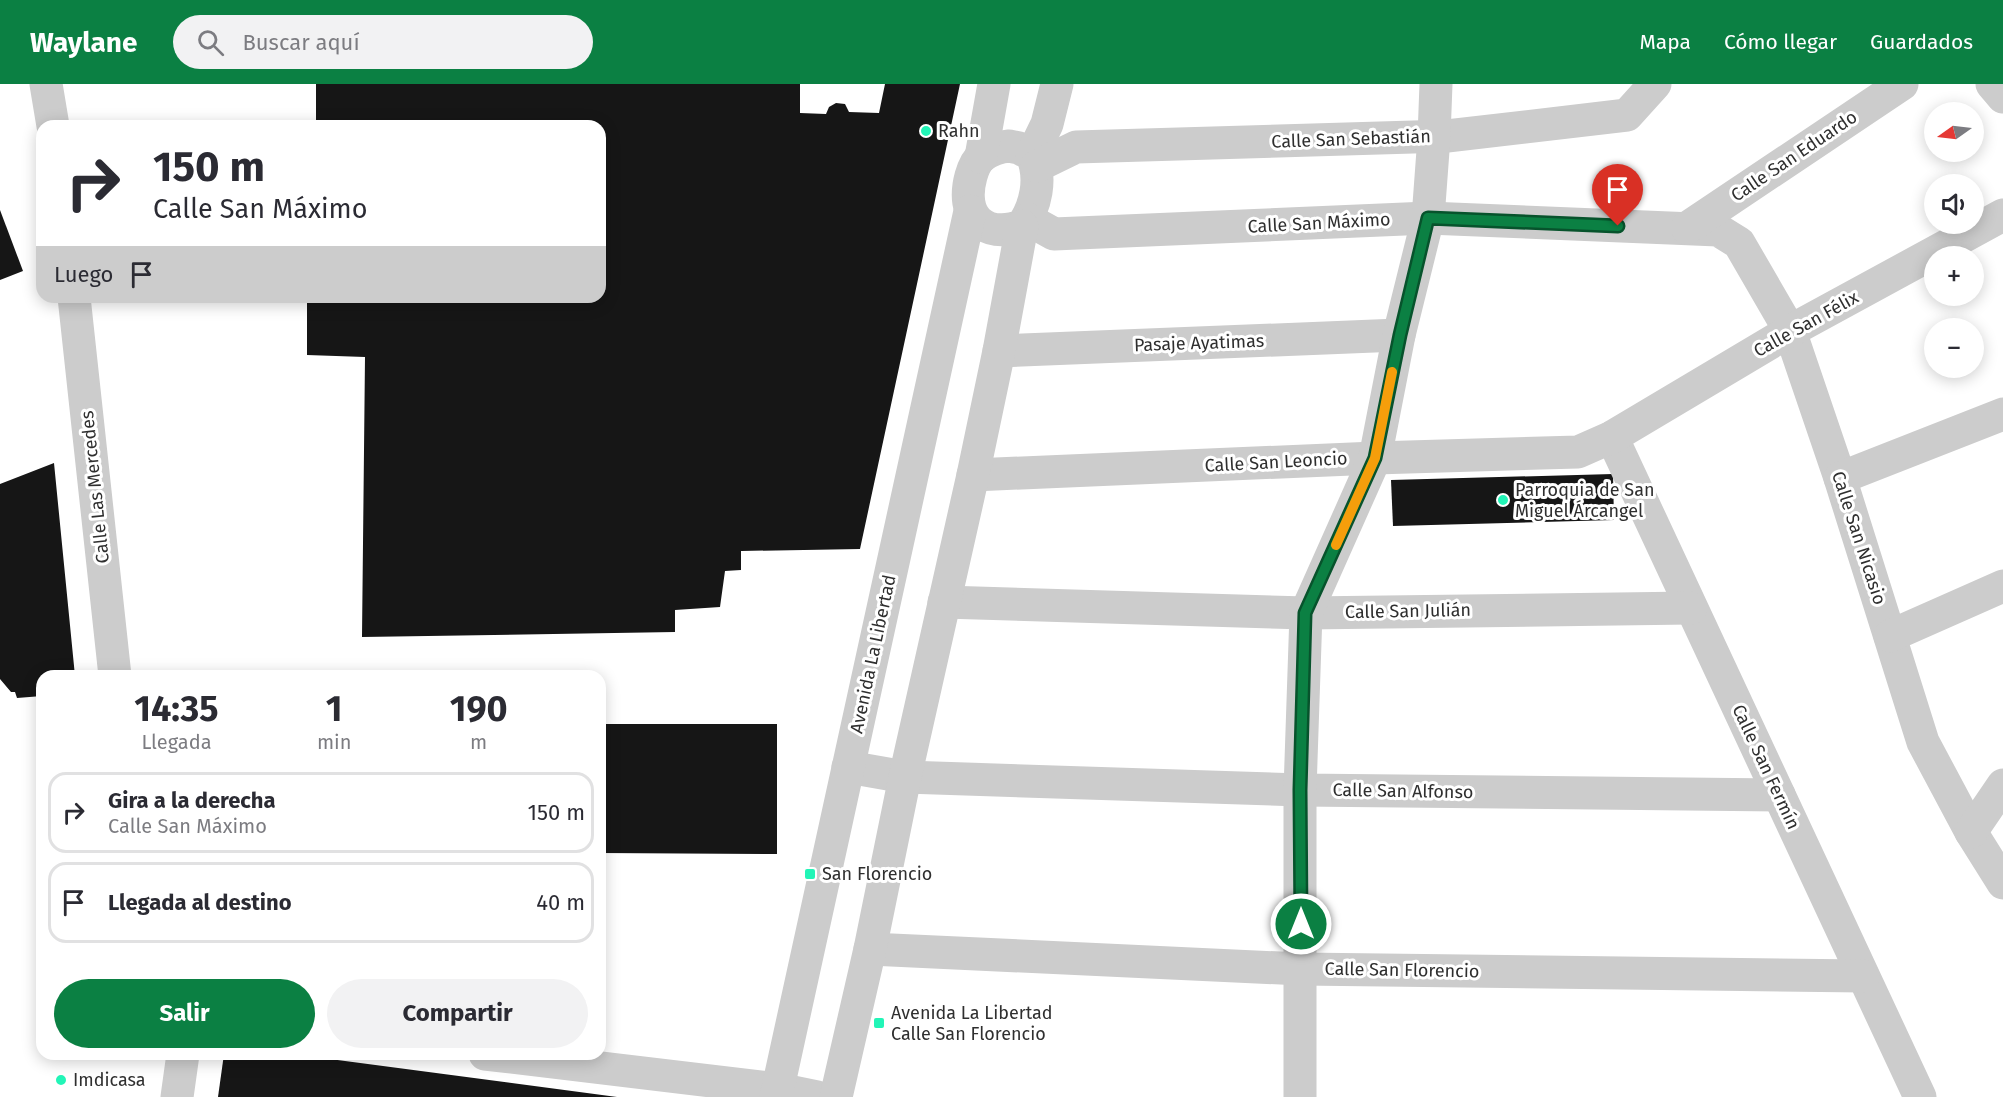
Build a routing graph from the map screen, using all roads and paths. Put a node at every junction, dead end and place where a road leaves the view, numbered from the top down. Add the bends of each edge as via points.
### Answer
1 (46, 84) edge
2 (994, 84) edge
3 (1058, 84) edge
4 (1655, 84) edge
5 (1902, 84) edge
6 (1992, 84) edge
7 (1439, 88) edge
8 (2003, 97) edge
9 (52, 120) edge
10 (1434, 137) junction
11 (981, 157) junction
12 (1035, 160) junction
13 (970, 212) junction
14 (2003, 215) edge
15 (1428, 218) junction
16 (1024, 222) junction
17 (1687, 228) junction
18 (75, 303) edge
19 (1790, 331) junction
20 (1400, 335) junction
21 (999, 351) junction
22 (2003, 414) edge
23 (1611, 437) junction
24 (1375, 458) junction
25 (973, 475) junction
26 (1839, 478) junction
27 (2003, 586) edge
28 (945, 602) junction
29 (1691, 608) junction
30 (1305, 613) junction
31 (1890, 636) junction
32 (114, 670) edge
33 (848, 767) junction
34 (905, 777) junction
35 (2003, 785) edge
36 (1300, 790) junction
37 (1779, 795) junction
38 (1971, 832) junction
39 (2003, 883) edge
40 (870, 949) junction
41 (1301, 969) junction
42 (1863, 976) junction
43 (182, 1060) edge
44 (530, 1060) edge
45 (777, 1093) edge
46 (177, 1097) edge
47 (817, 1097) edge
48 (836, 1097) edge
49 (1300, 1097) edge
50 (1920, 1097) edge

1 - 9 street
2 - 11 street
3 - 12 street
4 - 10 street, Calle San Sebastián via 1627,115
5 - 17 street, Calle San Eduardo
6 - 8 street
7 - 10 street
10 - 12 street, Calle San Sebastián via 1076,147
10 - 15 street
11 - 12 street via 1009,146
11 - 13 street via 968,184
12 - 16 street via 1033,207
13 - 16 street via 994,231 1008,231
13 - 33 street, Avenida La Libertad
14 - 19 street, Calle San Félix
15 - 16 street, Calle San Máximo via 1054,234
15 - 17 street, Calle San Máximo
15 - 20 street
16 - 21 street
17 - 19 street, Calle San Nicasio via 1718,230 1739,243
18 - 32 street, Calle Las Mercedes
19 - 23 street, Calle San Félix
19 - 26 street, Calle San Nicasio
20 - 21 street, Pasaje Ayatimas
20 - 24 street
21 - 25 street
22 - 26 street
23 - 24 street, Calle San Leoncio via 1578,452
23 - 29 street, Calle San Fermín
24 - 25 street, Calle San Leoncio
24 - 30 street
25 - 28 street
26 - 31 street, Calle San Nicasio
27 - 31 street
28 - 30 street, Calle San Julián
28 - 34 street
29 - 30 street, Calle San Julián
29 - 37 street, Calle San Fermín
30 - 36 street
31 - 38 street, Calle San Nicasio via 1923,742
33 - 34 street, Calle San Alfonso
33 - 45 street, Avenida La Libertad
34 - 36 street, Calle San Alfonso
34 - 40 street
35 - 38 street
36 - 37 street, Calle San Alfonso
36 - 41 street
37 - 42 street, Calle San Fermín
38 - 39 street, Calle San Nicasio
40 - 41 street, Calle San Florencio
40 - 48 street
41 - 42 street, Calle San Florencio
41 - 49 street
42 - 50 street, Calle San Fermín
43 - 46 street
44 - 45 street
45 - 47 street

